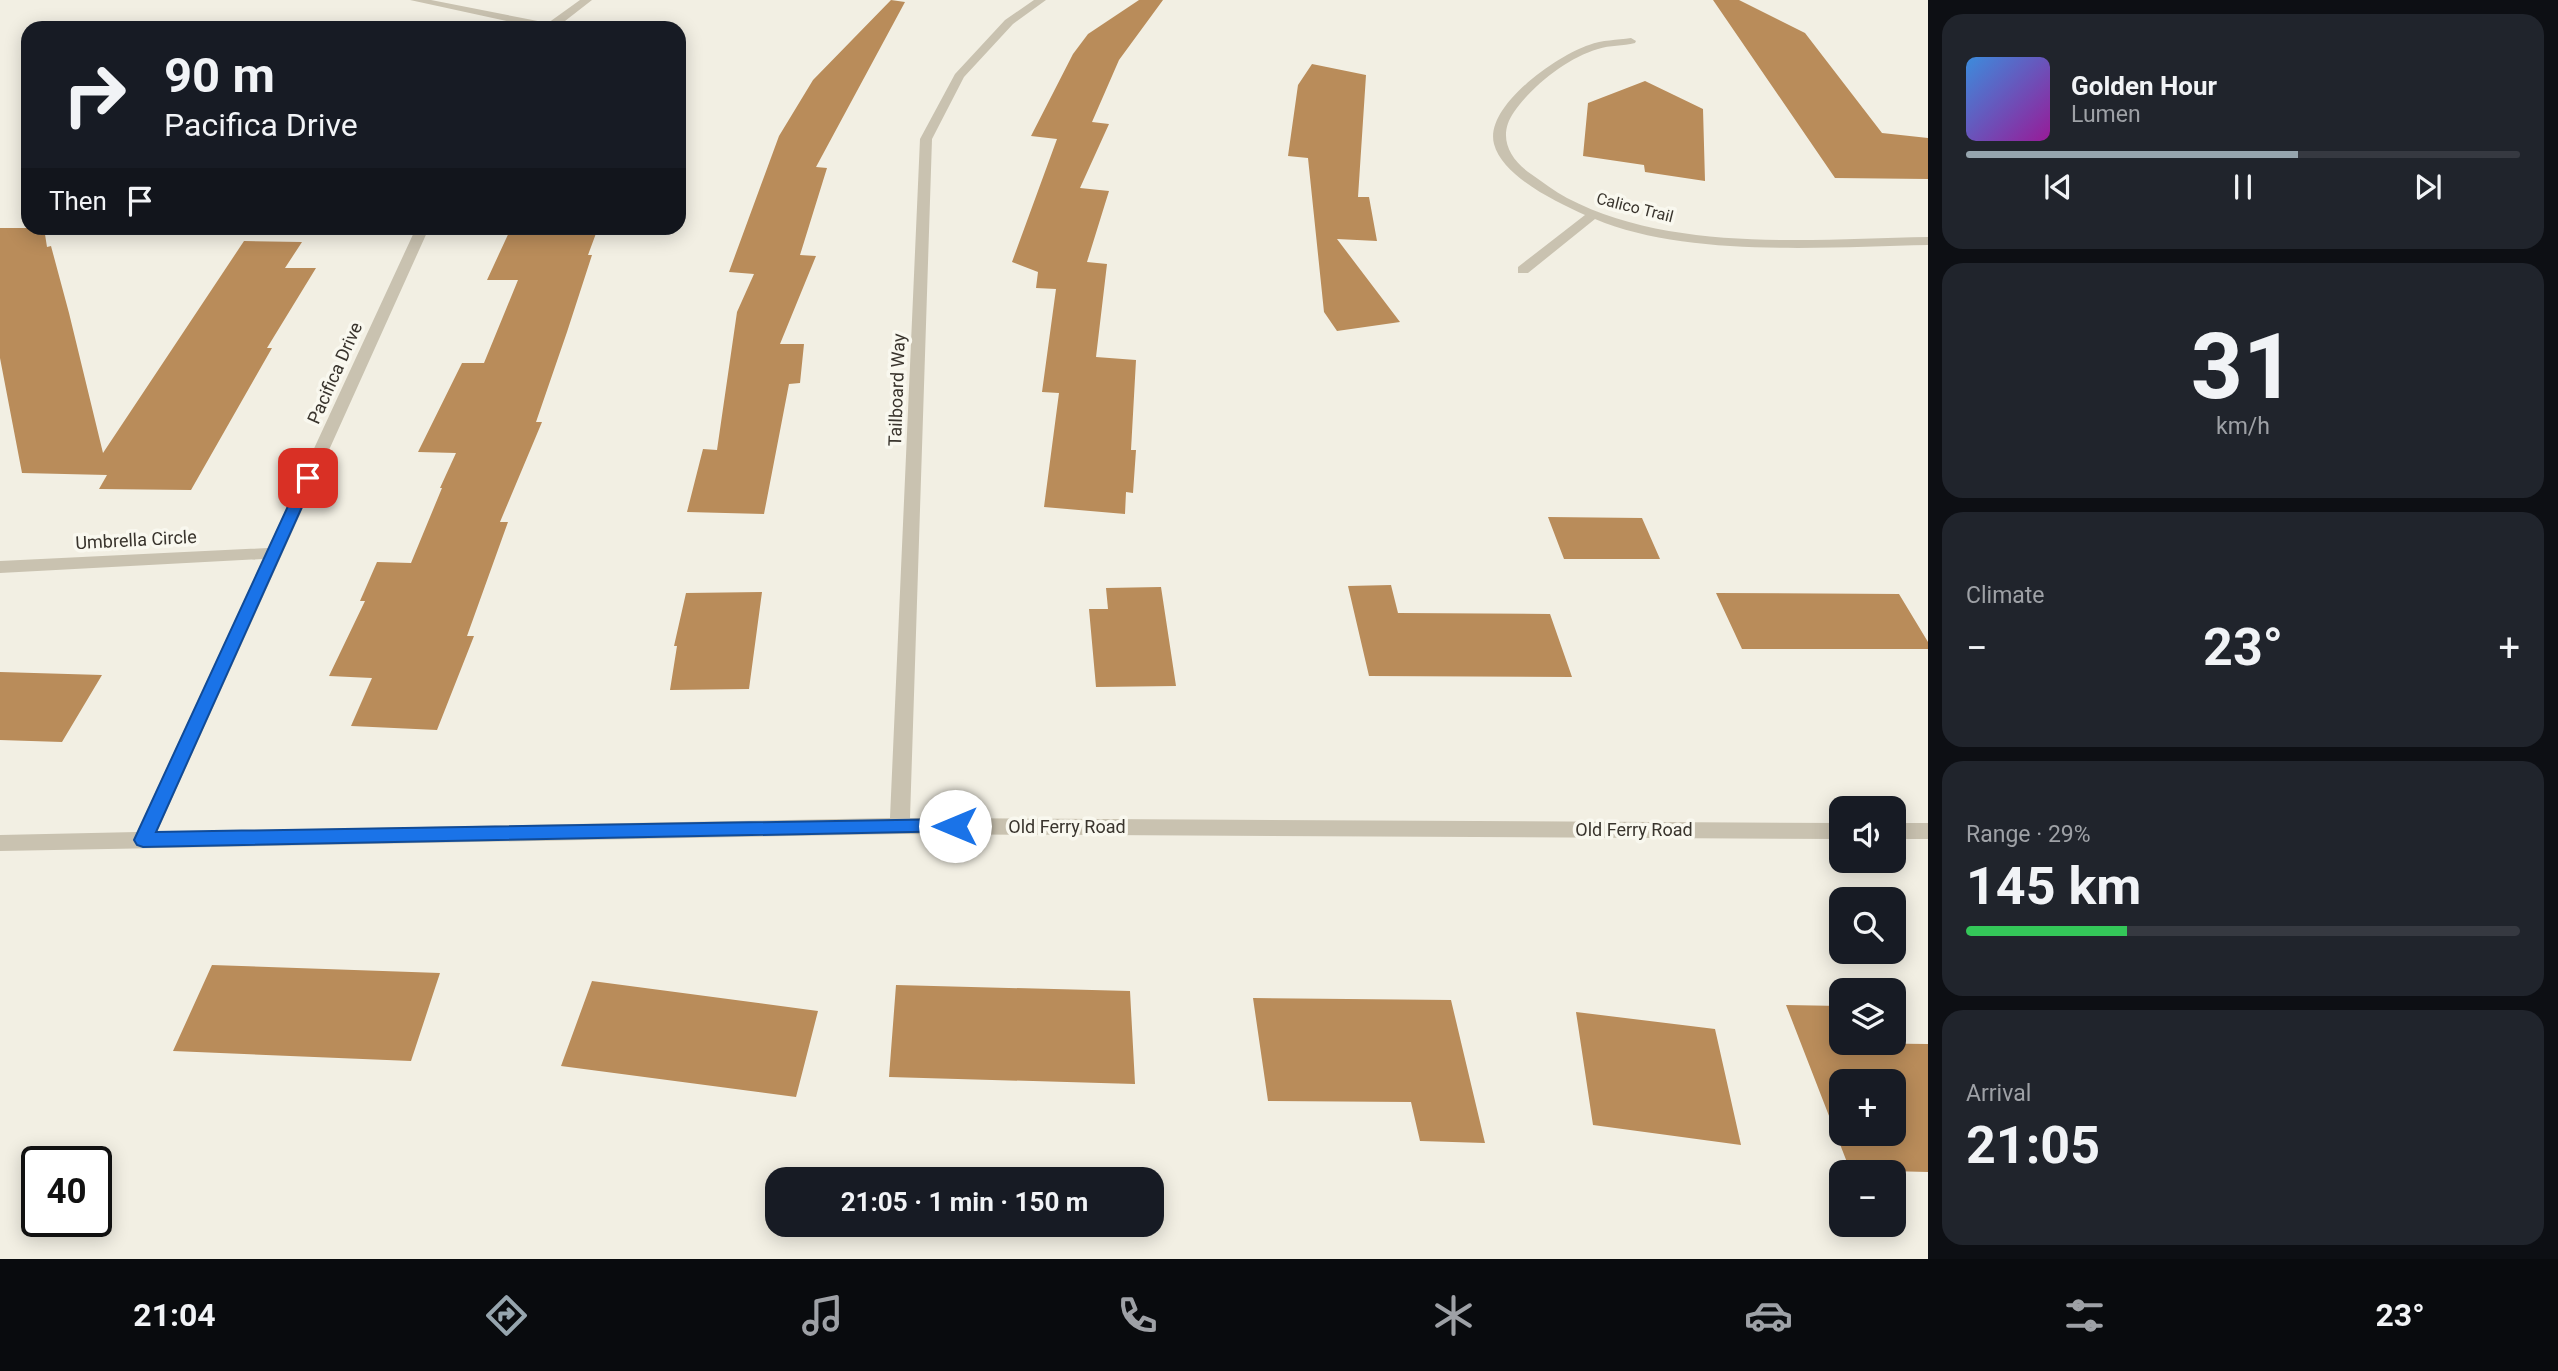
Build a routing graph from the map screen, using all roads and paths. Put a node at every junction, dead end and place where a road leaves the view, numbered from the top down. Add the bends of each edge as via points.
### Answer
1 (415, 0) edge
2 (587, 0) edge
3 (1041, 0) edge
4 (516, 21) edge
5 (559, 21) edge
6 (1631, 41) dead end
7 (1591, 216) junction
8 (419, 235) edge
9 (1928, 241) edge
10 (1523, 270) dead end
11 (274, 553) junction
12 (0, 566) edge
13 (900, 826) junction
14 (1829, 831) edge
15 (1906, 831) edge
16 (1928, 831) edge
17 (143, 840) junction
18 (0, 843) edge

1 - 4 street
2 - 5 street
3 - 13 street, Tailboard Way via 1009,22 959,76 926,139
6 - 7 street, Calico Trail via 1594,46 1550,71 1502,117 1498,140 1510,163 1542,191
7 - 9 street, Calico Trail via 1655,234 1734,241
7 - 10 street
8 - 11 street, Pacifica Drive
11 - 12 street, Umbrella Circle
11 - 17 street, Pacifica Drive
13 - 14 street, Old Ferry Road
13 - 17 street, Old Ferry Road
15 - 16 street
17 - 18 street, Old Ferry Road

